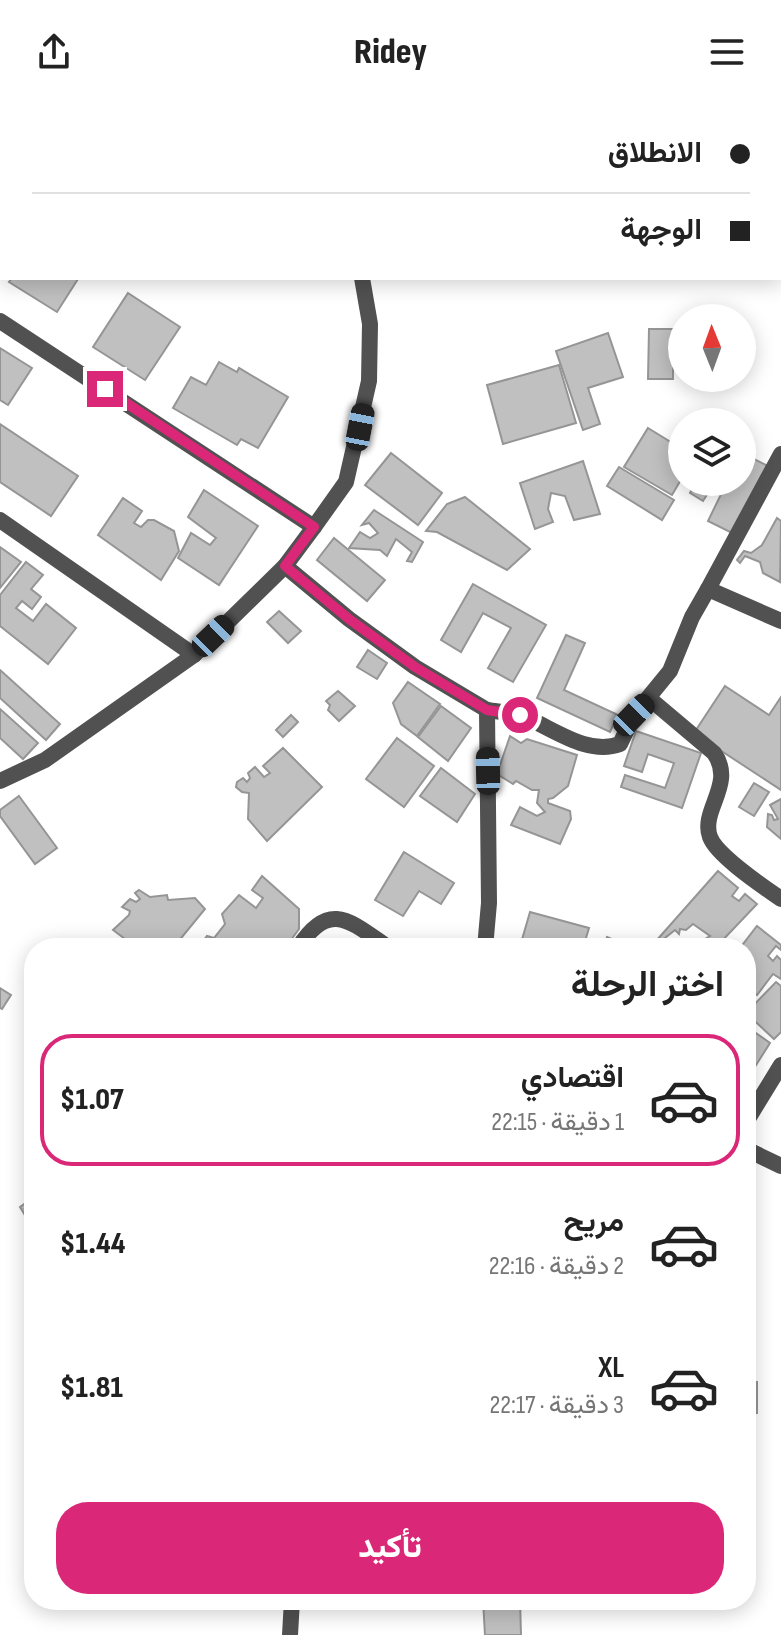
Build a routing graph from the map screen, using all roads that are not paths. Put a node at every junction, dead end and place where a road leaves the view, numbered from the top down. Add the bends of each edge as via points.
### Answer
1 (362, 280) edge
2 (0, 321) edge
3 (781, 454) edge
4 (0, 520) edge
5 (314, 527) junction
6 (285, 566) junction
7 (708, 589) junction
8 (781, 621) edge
9 (194, 655) junction
10 (650, 699) junction
11 (487, 710) junction
12 (0, 781) edge
13 (781, 899) edge
14 (306, 938) edge
15 (372, 938) edge
16 (486, 938) edge
17 (781, 1065) edge
18 (756, 1106) edge
19 (756, 1154) edge
20 (781, 1166) edge
21 (291, 1610) edge
22 (290, 1635) edge

1 - 5 street via 370,324 369,381 346,482
2 - 5 street
3 - 7 street
4 - 9 street
5 - 6 street
6 - 9 street
6 - 11 street via 415,667
7 - 8 street
7 - 10 street via 670,671
9 - 12 street via 45,760
10 - 11 street via 634,715 620,744 606,749 520,715
10 - 13 street via 721,763 709,824 714,844
11 - 16 street
14 - 15 street via 317,923 330,918
17 - 18 street
19 - 20 street
21 - 22 street

